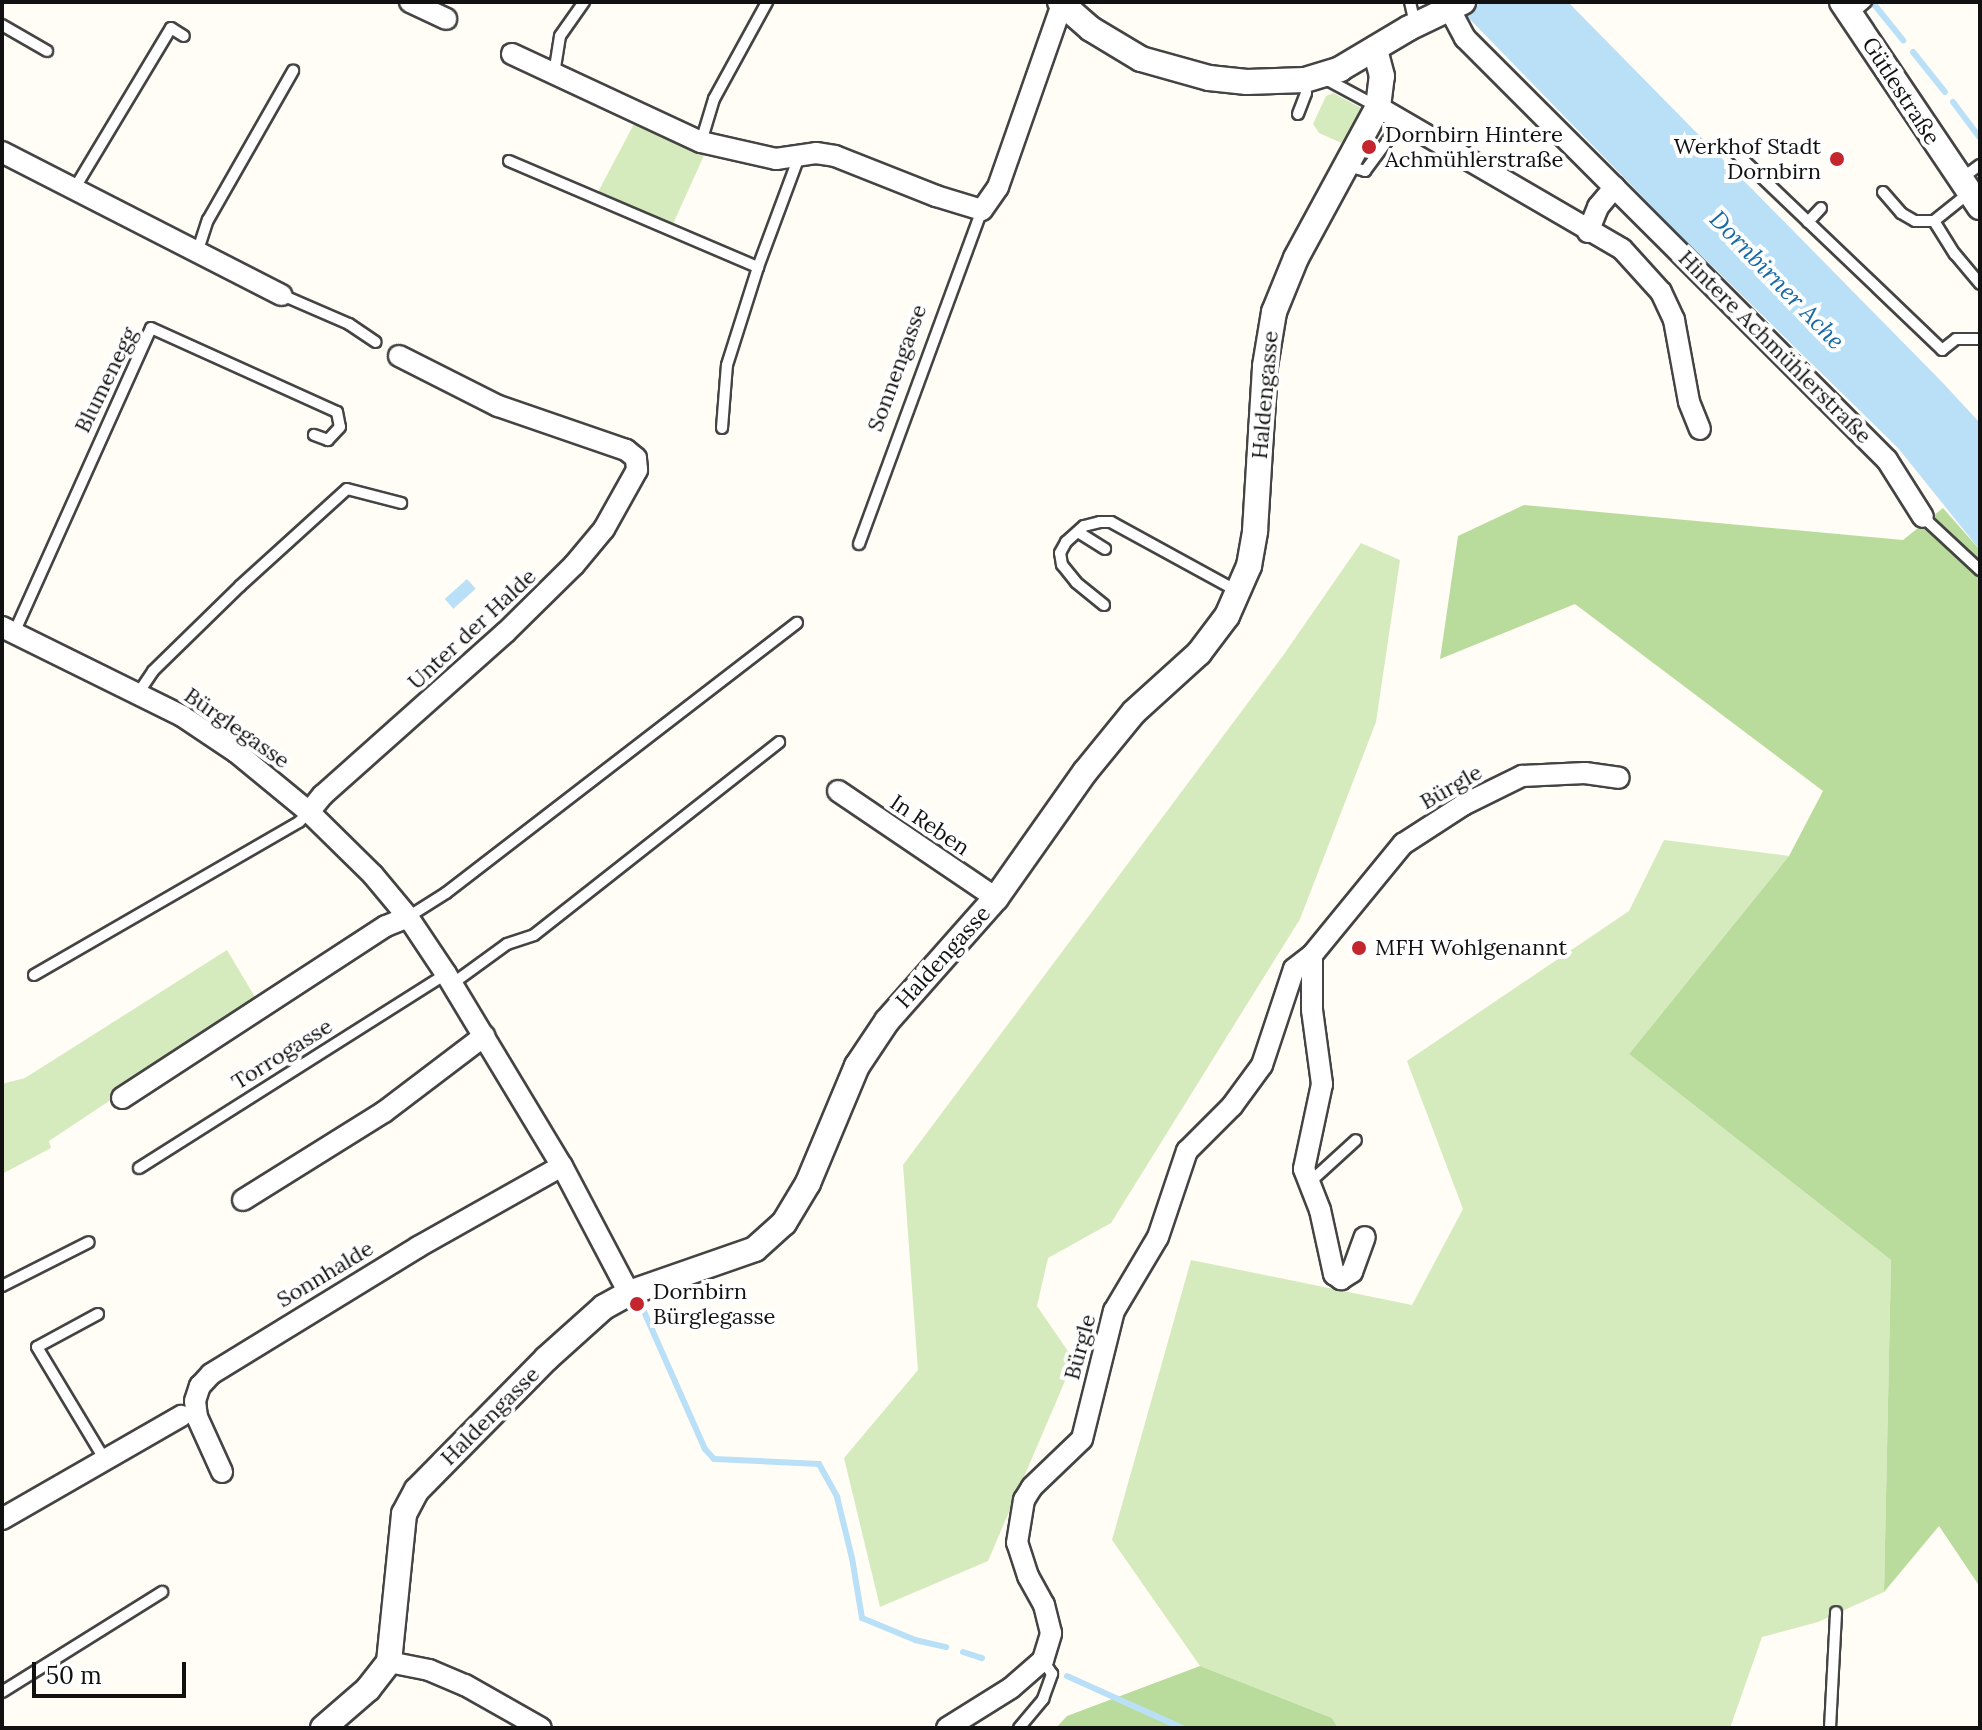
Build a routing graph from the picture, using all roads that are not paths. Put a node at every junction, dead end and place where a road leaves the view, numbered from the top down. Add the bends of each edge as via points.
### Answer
1 (410, 2) edge
2 (584, 2) edge
3 (767, 2) edge
4 (1061, 3) edge
5 (1853, 6) edge
6 (1451, 7) edge
7 (1412, 13) edge
8 (446, 19) dead end
9 (2, 25) edge
10 (184, 36) dead end
11 (1375, 49) junction
12 (47, 51) dead end
13 (512, 54) dead end
14 (293, 71) dead end
15 (554, 74) junction
16 (1312, 78) junction
17 (1378, 107) junction
18 (1298, 114) dead end
19 (1403, 119) junction
20 (701, 142) junction
21 (1732, 149) dead end
22 (2, 152) edge
23 (799, 157) junction
24 (509, 161) dead end
25 (1980, 165) edge
26 (1347, 166) junction
27 (1615, 187) junction
28 (73, 191) junction
29 (1883, 192) dead end
30 (1970, 193) edge
31 (1821, 208) dead end
32 (982, 210) junction
33 (1934, 221) junction
34 (1808, 222) junction
35 (1588, 232) junction
36 (197, 253) junction
37 (758, 267) junction
38 (1980, 284) edge
39 (282, 295) joint
40 (1980, 339) edge
41 (376, 342) dead end
42 (399, 356) dead end
43 (722, 428) dead end
44 (1700, 429) dead end
45 (314, 435) dead end
46 (401, 503) dead end
47 (1923, 517) joint
48 (1078, 532) junction
49 (859, 544) dead end
50 (1105, 549) dead end
51 (1980, 570) edge
52 (1239, 592) junction
53 (1104, 605) dead end
54 (797, 623) dead end
55 (8, 630) edge
56 (139, 692) junction
57 (779, 742) dead end
58 (1619, 778) dead end
59 (838, 791) dead end
60 (309, 812) junction
61 (996, 898) junction
62 (408, 917) junction
63 (1312, 955) junction
64 (34, 975) dead end
65 (449, 979) junction
66 (484, 1036) junction
67 (122, 1098) dead end
68 (1356, 1140) dead end
69 (562, 1166) junction
70 (139, 1168) dead end
71 (1310, 1182) junction
72 (243, 1200) dead end
73 (1365, 1237) dead end
74 (89, 1242) dead end
75 (2, 1286) edge
76 (629, 1293) junction
77 (98, 1314) dead end
78 (181, 1416) dead end
79 (105, 1460) junction
80 (222, 1472) dead end
81 (2, 1519) edge
82 (162, 1592) dead end
83 (1836, 1612) dead end
84 (1043, 1660) junction
85 (389, 1662) junction
86 (2, 1692) edge
87 (323, 1728) edge
88 (541, 1728) edge
89 (947, 1728) edge
90 (1019, 1728) edge
91 (1830, 1728) edge

1 - 8 street
2 - 15 lane via 560,36
3 - 20 lane via 714,99
4 - 16 street via 1114,44 1166,68 1247,82
4 - 32 street, Sonnengasse via 998,187
5 - 30 street, Gütlestraße
6 - 7 street
6 - 27 street, Hintere Achmühlerstraße via 1465,38
7 - 11 street
9 - 12 lane
10 - 28 lane via 171,28
11 - 16 street
11 - 17 street, Haldengasse via 1382,76
13 - 15 street
14 - 36 lane via 208,220
15 - 20 street
16 - 17 lane
16 - 18 lane
17 - 19 street, Hintere Achmühlerstraße
17 - 26 street, Haldengasse
19 - 26 lane via 1365,171
19 - 35 street, Hintere Achmühlerstraße
20 - 23 street via 776,159
21 - 34 lane
22 - 28 street
23 - 32 street via 835,156
23 - 37 lane
24 - 37 lane
25 - 30 lane
26 - 52 street, Haldengasse via 1296,258 1274,312 1265,366 1255,531
27 - 35 street via 1598,207
27 - 47 street, Hintere Achmühlerstraße via 1887,460
28 - 36 street
29 - 33 lane via 1915,221
30 - 33 lane
31 - 34 lane
32 - 49 lane, Sonnengasse
33 - 38 lane
34 - 40 lane via 1942,350 1956,339
35 - 44 street, Hintere Achmühlerstraße via 1622,249 1661,292 1674,320 1689,402
36 - 39 street
37 - 43 lane via 727,365
39 - 41 lane via 349,324
42 - 60 street, Unter der Halde via 498,406 626,450 636,458 637,470 604,529 574,565
45 - 55 lane, Blumenegg via 328,440 340,427 337,412 151,328
46 - 56 lane via 347,489 153,671
47 - 51 lane
48 - 50 lane
48 - 52 lane via 1093,523 1111,522
48 - 53 lane via 1060,553 1062,565
52 - 61 street, Haldengasse via 1206,645 1134,712 1085,772
54 - 62 lane
55 - 56 street, Bürglegasse
56 - 60 street, Bürglegasse via 236,752
57 - 65 lane via 534,935 507,944
58 - 63 street, Bürgle via 1585,773 1522,776 1463,805 1403,844
59 - 61 street, In Reben
60 - 62 street, Bürglegasse
60 - 64 lane
61 - 76 street, Haldengasse via 887,1021 857,1066 808,1183 784,1223 755,1249
62 - 65 street, Bürglegasse
62 - 67 street via 386,926
63 - 71 street via 1312,1010 1322,1084 1304,1169
63 - 84 street, Bürgle via 1294,969 1262,1065 1232,1106 1187,1151 1158,1237 1114,1311 1082,1439 1024,1500 1017,1543 1051,1633
65 - 66 street, Bürglegasse
65 - 70 lane, Torrogasse
66 - 69 street, Bürglegasse
66 - 72 street via 384,1112
68 - 71 lane
69 - 76 street, Bürglegasse
69 - 80 street, Sonnhalde via 211,1374 195,1401
71 - 73 street via 1334,1274 1341,1279 1352,1272
74 - 75 lane
76 - 85 street, Haldengasse via 604,1307 546,1359 417,1490 401,1528
77 - 79 lane via 37,1347
78 - 79 street
79 - 81 street
82 - 86 lane
83 - 91 lane
84 - 89 street via 1011,1688
84 - 90 lane via 1052,1674 1043,1699
85 - 87 street via 368,1689
85 - 88 street via 465,1685

